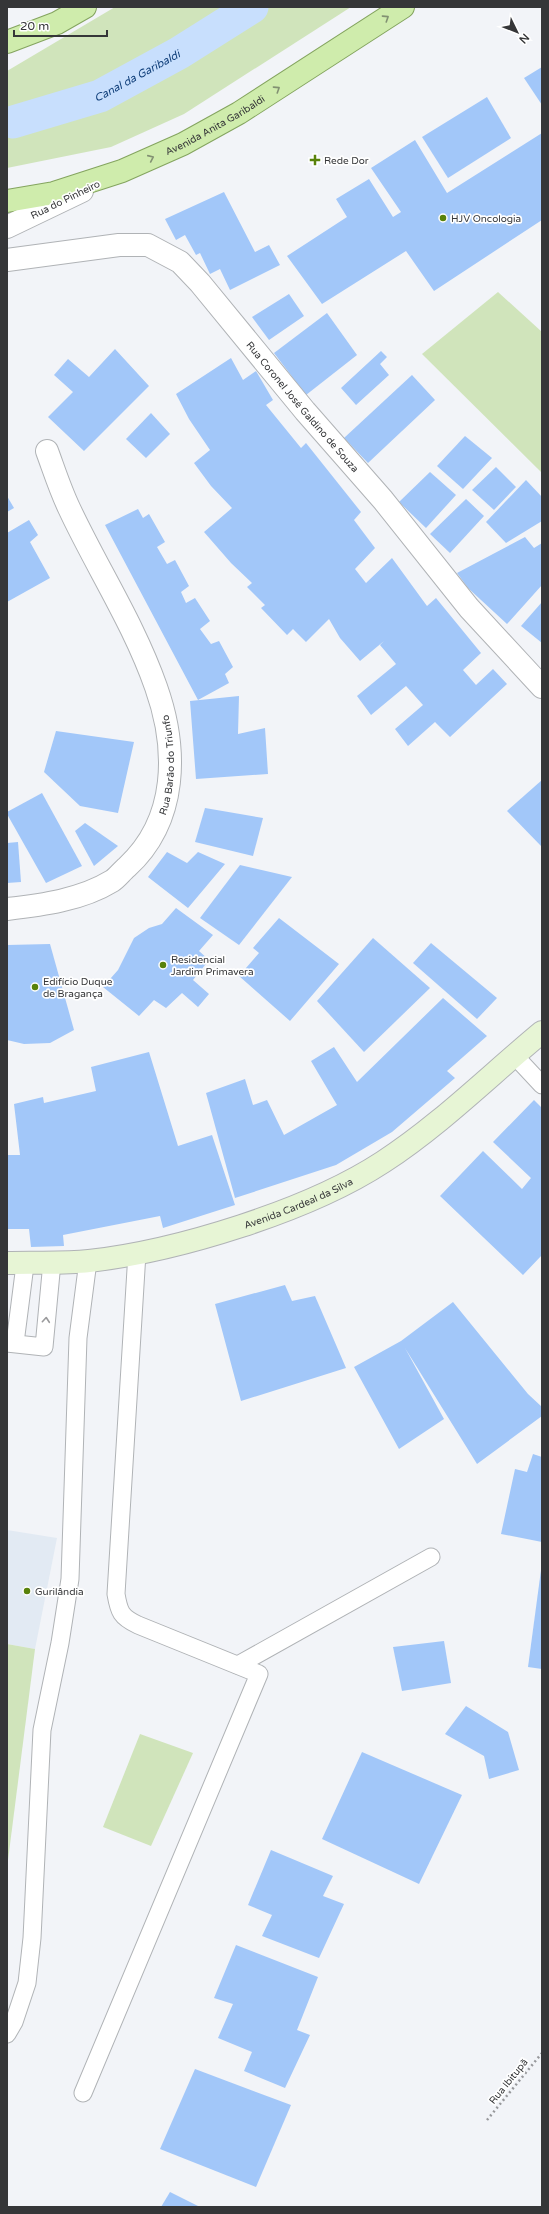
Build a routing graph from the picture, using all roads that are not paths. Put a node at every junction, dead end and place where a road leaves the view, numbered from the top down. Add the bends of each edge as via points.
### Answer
1 (85, 7) edge
2 (403, 7) edge
3 (7, 42) edge
4 (122, 171) junction
5 (7, 201) edge
6 (7, 227) edge
7 (7, 260) edge
8 (47, 451) dead end
9 (542, 687) edge
10 (7, 909) edge
11 (542, 1032) edge
12 (514, 1055) junction
13 (542, 1085) edge
14 (137, 1253) junction
15 (88, 1261) junction
16 (52, 1262) junction
17 (16, 1264) edge
18 (11, 1343) edge
19 (431, 1557) dead end
20 (238, 1665) junction
21 (7, 2034) edge
22 (83, 2093) dead end

1 - 3 main road via 57,23
4 -> 2 main road, Avenida Anita Garibaldi via 183,144 239,113
4 - 5 main road, Avenida Anita Garibaldi via 54,192
4 - 6 street, Rua do Pinheiro
7 - 9 street, Rua Coronel José Galdino de Souza via 119,245 148,245 180,262 383,500 469,608
8 - 10 street, Rua Barão do Triunfo via 69,507 138,641 157,688 168,732 170,776 162,815 154,836 138,857 112,881 87,892 47,904
11 - 12 main road, Avenida Cardeal da Silva
12 - 13 lane
12 - 14 main road, Avenida Cardeal da Silva via 435,1122 382,1162 324,1194 200,1238
14 - 15 main road, Avenida Cardeal da Silva
14 - 20 lane via 116,1594 118,1607 125,1619
15 - 16 main road, Avenida Cardeal da Silva
15 - 21 lane via 78,1338 70,1579 42,1730 32,1938 27,1983 14,2022
16 - 17 main road, Avenida Cardeal da Silva
18 -> 16 lane via 44,1347
17 - 18 lane
19 - 20 lane
20 - 22 lane via 259,1674

